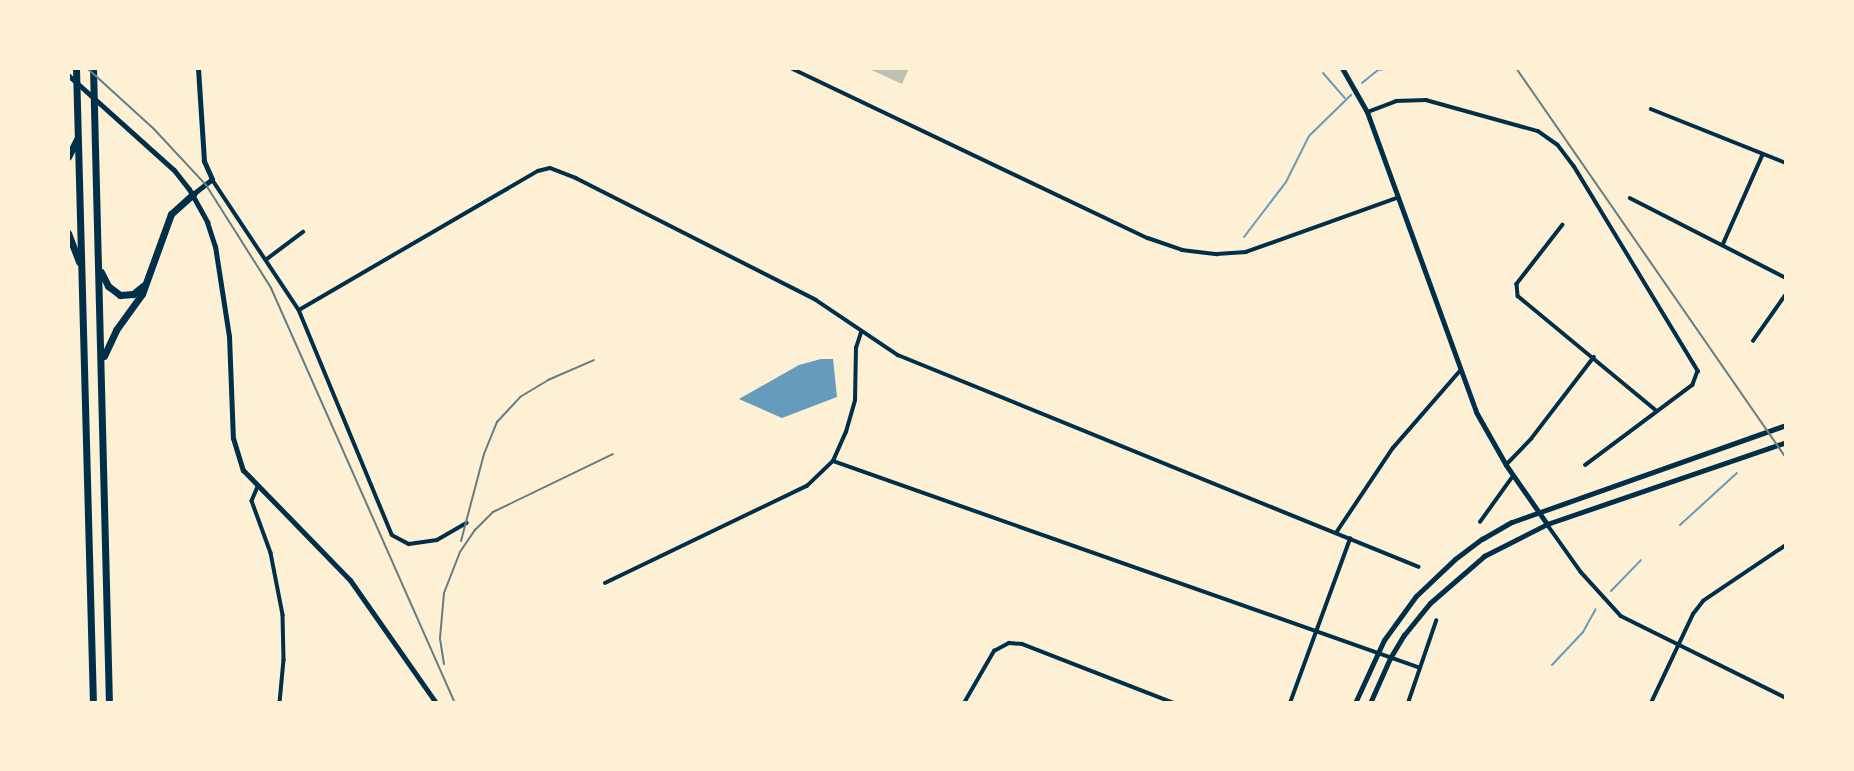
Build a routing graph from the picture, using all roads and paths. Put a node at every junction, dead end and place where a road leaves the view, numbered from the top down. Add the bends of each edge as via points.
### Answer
1 (76, 68) edge
2 (93, 68) edge
3 (198, 68) edge
4 (791, 68) edge
5 (1342, 68) edge
6 (68, 75) edge
7 (1651, 109) dead end
8 (1367, 112) junction
9 (78, 132) junction
10 (1762, 156) junction
11 (68, 157) edge
12 (1786, 163) edge
13 (212, 179) junction
14 (193, 194) junction
15 (1397, 198) junction
16 (1629, 198) dead end
17 (1563, 225) dead end
18 (303, 232) dead end
19 (68, 233) edge
20 (1723, 244) junction
21 (267, 259) junction
22 (99, 262) junction
23 (149, 275) junction
24 (1786, 278) edge
25 (82, 284) junction
26 (1786, 294) edge
27 (299, 310) junction
28 (861, 333) junction
29 (1753, 341) dead end
30 (1594, 357) junction
31 (102, 370) junction
32 (1461, 370) junction
33 (1657, 411) junction
34 (1786, 425) edge
35 (1786, 442) edge
36 (833, 461) junction
37 (1506, 465) junction
38 (1586, 465) dead end
39 (1513, 476) junction
40 (258, 487) junction
41 (1538, 513) junction
42 (1480, 522) dead end
43 (467, 523) dead end
44 (1547, 524) junction
45 (1336, 533) junction
46 (1350, 539) junction
47 (1786, 545) edge
48 (1419, 567) dead end
49 (605, 583) dead end
50 (1436, 621) dead end
51 (1315, 631) junction
52 (1678, 645) junction
53 (1377, 653) junction
54 (1390, 657) junction
55 (1418, 667) junction
56 (1786, 698) edge
57 (93, 703) edge
58 (109, 703) edge
59 (280, 703) edge
60 (436, 703) edge
61 (964, 703) edge
62 (1174, 703) edge
63 (1290, 703) edge
64 (1355, 703) edge
65 (1370, 703) edge
66 (1408, 703) edge
67 (1651, 703) edge

1 - 9 highway
2 - 22 highway
3 - 13 street via 204,161
4 - 15 street via 1182,250 1246,252
5 - 8 street
6 - 14 street via 168,163
7 - 10 street
8 - 15 street
8 - 33 street via 1396,100 1426,100 1529,127 1558,145 1698,370 1693,385
9 - 11 highway
9 - 25 highway
10 - 12 street
10 - 20 street
13 - 14 street
13 - 21 street
14 - 23 highway via 171,214
14 - 40 street via 210,229 217,259 230,344 235,450
15 - 32 street
16 - 20 street
17 - 30 street via 1517,284 1518,296
18 - 21 street
19 - 25 highway
20 - 24 street
21 - 27 street
22 - 23 highway via 107,284 120,295 139,290
22 - 31 highway
23 - 31 highway via 140,298 109,342
25 - 57 highway
26 - 29 street
27 - 28 street via 550,168 816,300
27 - 43 street via 392,535 410,544 436,540
28 - 36 street via 856,348 855,400
28 - 45 street via 898,355
30 - 33 street
30 - 37 street
31 - 58 highway
32 - 37 street via 1476,412
32 - 45 street via 1393,448
33 - 38 street
34 - 41 street
35 - 44 street
36 - 49 street via 807,486
36 - 51 street
37 - 39 street
39 - 41 street
39 - 42 street
40 - 59 street via 252,500 271,553 283,615
40 - 60 street via 344,572
41 - 44 street
41 - 53 street via 1482,539 1455,559 1416,596
44 - 52 street via 1610,606 1636,625
44 - 54 street via 1512,540 1457,576 1430,603
45 - 46 street
46 - 48 street
46 - 51 street
47 - 52 street via 1712,592 1693,614
50 - 55 street
51 - 53 street
51 - 63 street
52 - 56 street
52 - 67 street
53 - 54 street
53 - 64 street
54 - 55 street
54 - 65 street
55 - 66 street
61 - 62 street via 994,651 1009,643

